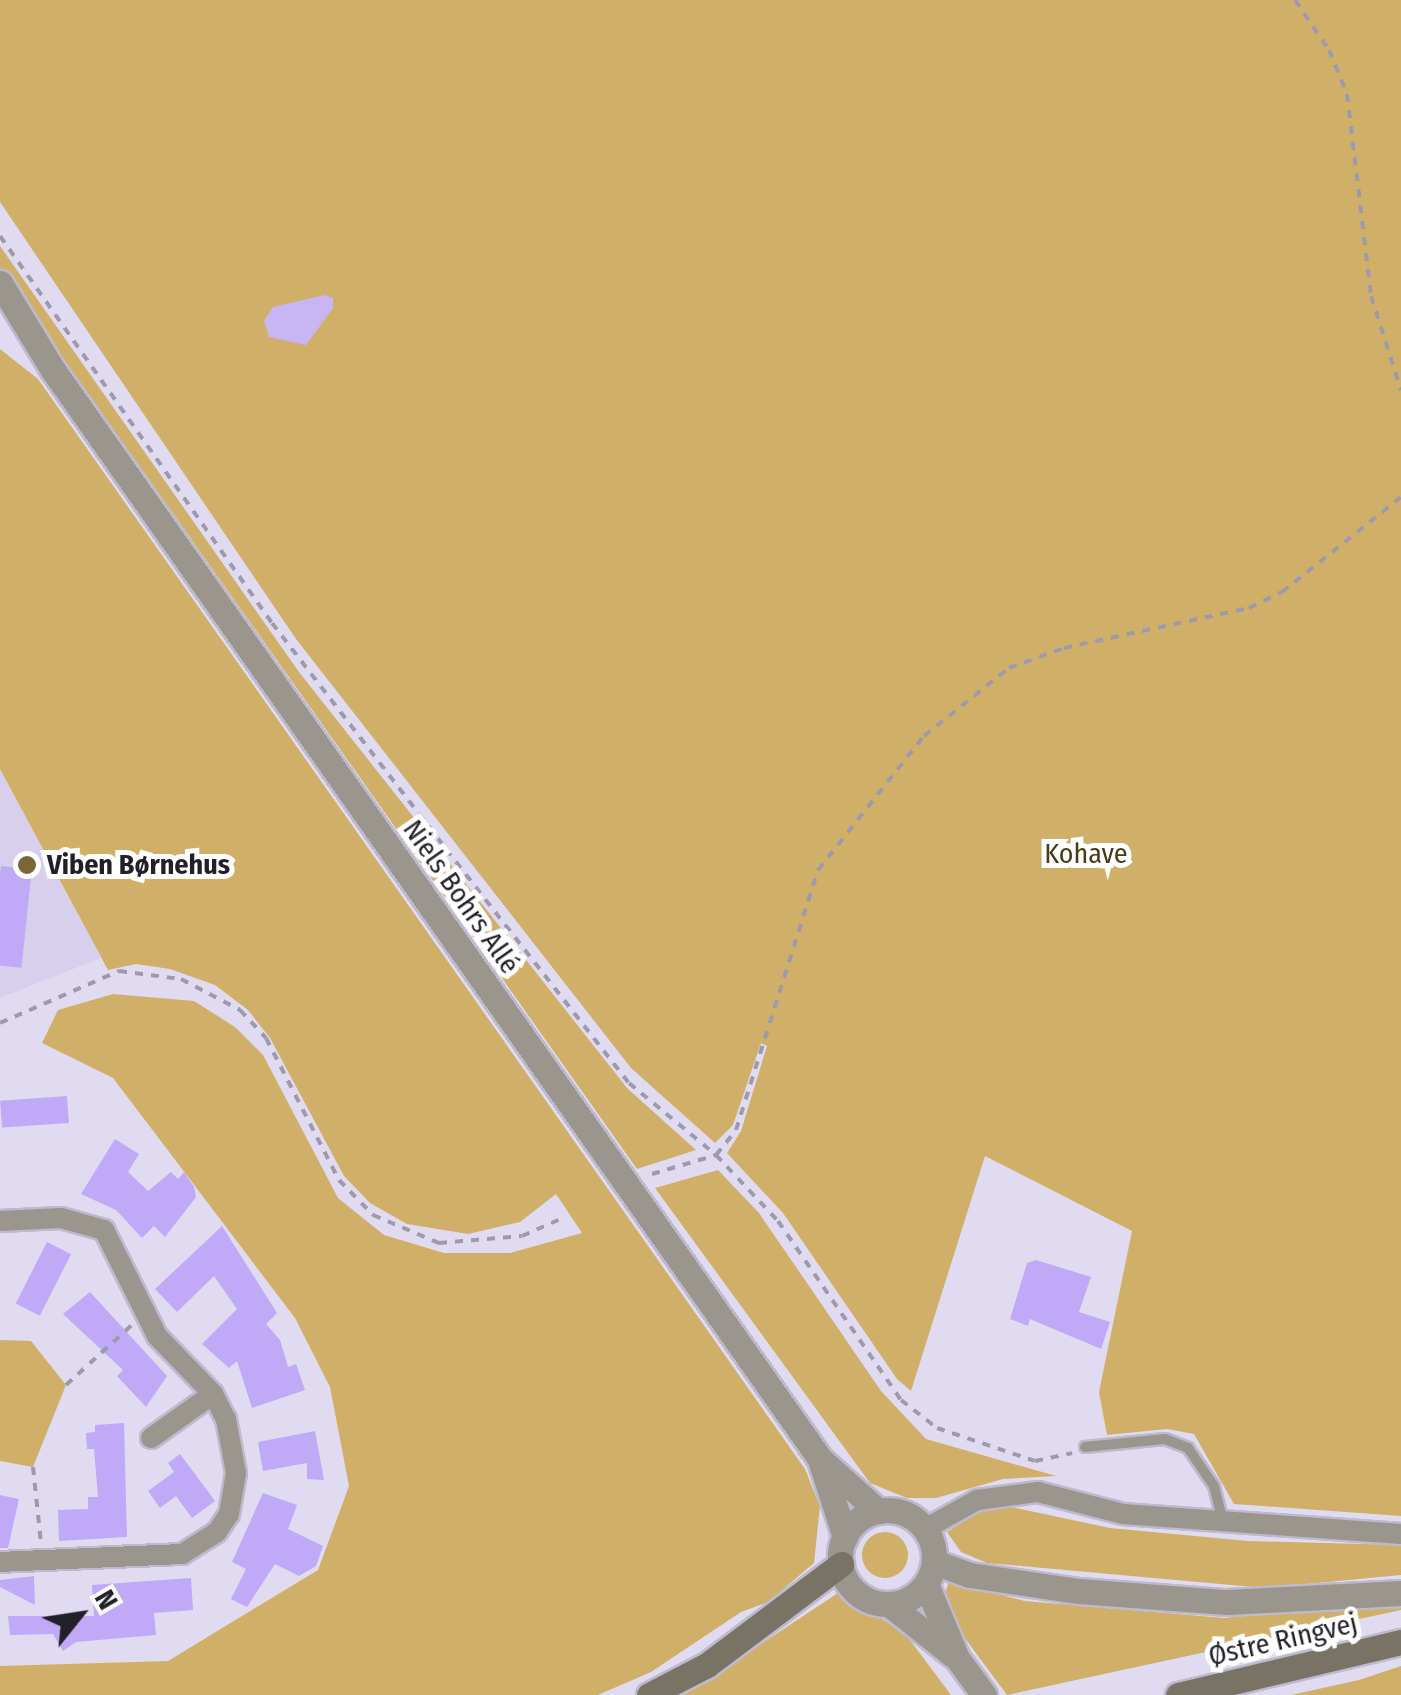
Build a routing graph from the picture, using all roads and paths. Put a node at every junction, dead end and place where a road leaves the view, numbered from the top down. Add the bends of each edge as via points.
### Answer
1 (1295, 0) edge
2 (0, 236) edge
3 (0, 283) edge
4 (0, 315) edge
5 (54, 370) junction
6 (1401, 390) edge
7 (1401, 498) edge
8 (0, 1022) edge
9 (716, 1156) junction
10 (652, 1174) dead end
11 (565, 1217) dead end
12 (0, 1221) edge
13 (143, 1315) junction
14 (66, 1385) dead end
15 (212, 1394) junction
16 (151, 1438) dead end
17 (1086, 1448) joint
18 (820, 1459) junction
19 (34, 1467) dead end
20 (878, 1511) junction
21 (1222, 1523) junction
22 (925, 1529) junction
23 (1401, 1534) edge
24 (845, 1536) junction
25 (0, 1562) edge
26 (42, 1563) junction
27 (841, 1564) junction
28 (930, 1573) junction
29 (1401, 1592) edge
30 (889, 1604) junction
31 (1401, 1642) edge
32 (962, 1664) junction
33 (649, 1695) edge
34 (984, 1695) edge
35 (1178, 1695) edge

1 - 6 path via 1329,50 1347,94 1371,296
2 - 9 path via 272,623 446,849 629,1083
3 - 5 street, Niels Bohrs Allé
4 - 5 street, Niels Bohrs Allé
5 - 18 street, Niels Bohrs Allé
7 - 9 path via 1282,592 1249,608 1064,648 1010,668 924,736 818,870 748,1098
8 - 11 path via 119,971 181,979 240,1010 266,1038 338,1180 373,1215 439,1243 522,1236
9 - 10 path
9 - 17 path via 778,1222 901,1400 937,1428 1035,1461
12 - 13 street via 61,1218 104,1230
13 - 14 path
13 - 15 street
15 - 16 street
15 - 26 street via 226,1420 236,1473 235,1494 217,1532 182,1554
17 - 21 lane via 1165,1439 1188,1448 1214,1486
18 - 20 street, Niels Bohrs Allé
18 - 24 street, Niels Bohrs Allé
19 - 26 path
20 - 22 street via 904,1513
20 - 24 street
21 - 22 street via 1122,1514 1038,1492 1008,1492 963,1506
21 - 23 street
22 - 28 street
24 - 27 street
25 - 26 street
27 - 30 street via 858,1593
27 - 33 main road via 801,1600
28 - 29 street via 1227,1602
28 - 30 street
28 - 32 street
30 - 32 street
31 - 35 main road, Østre Ringvej
32 - 34 street

